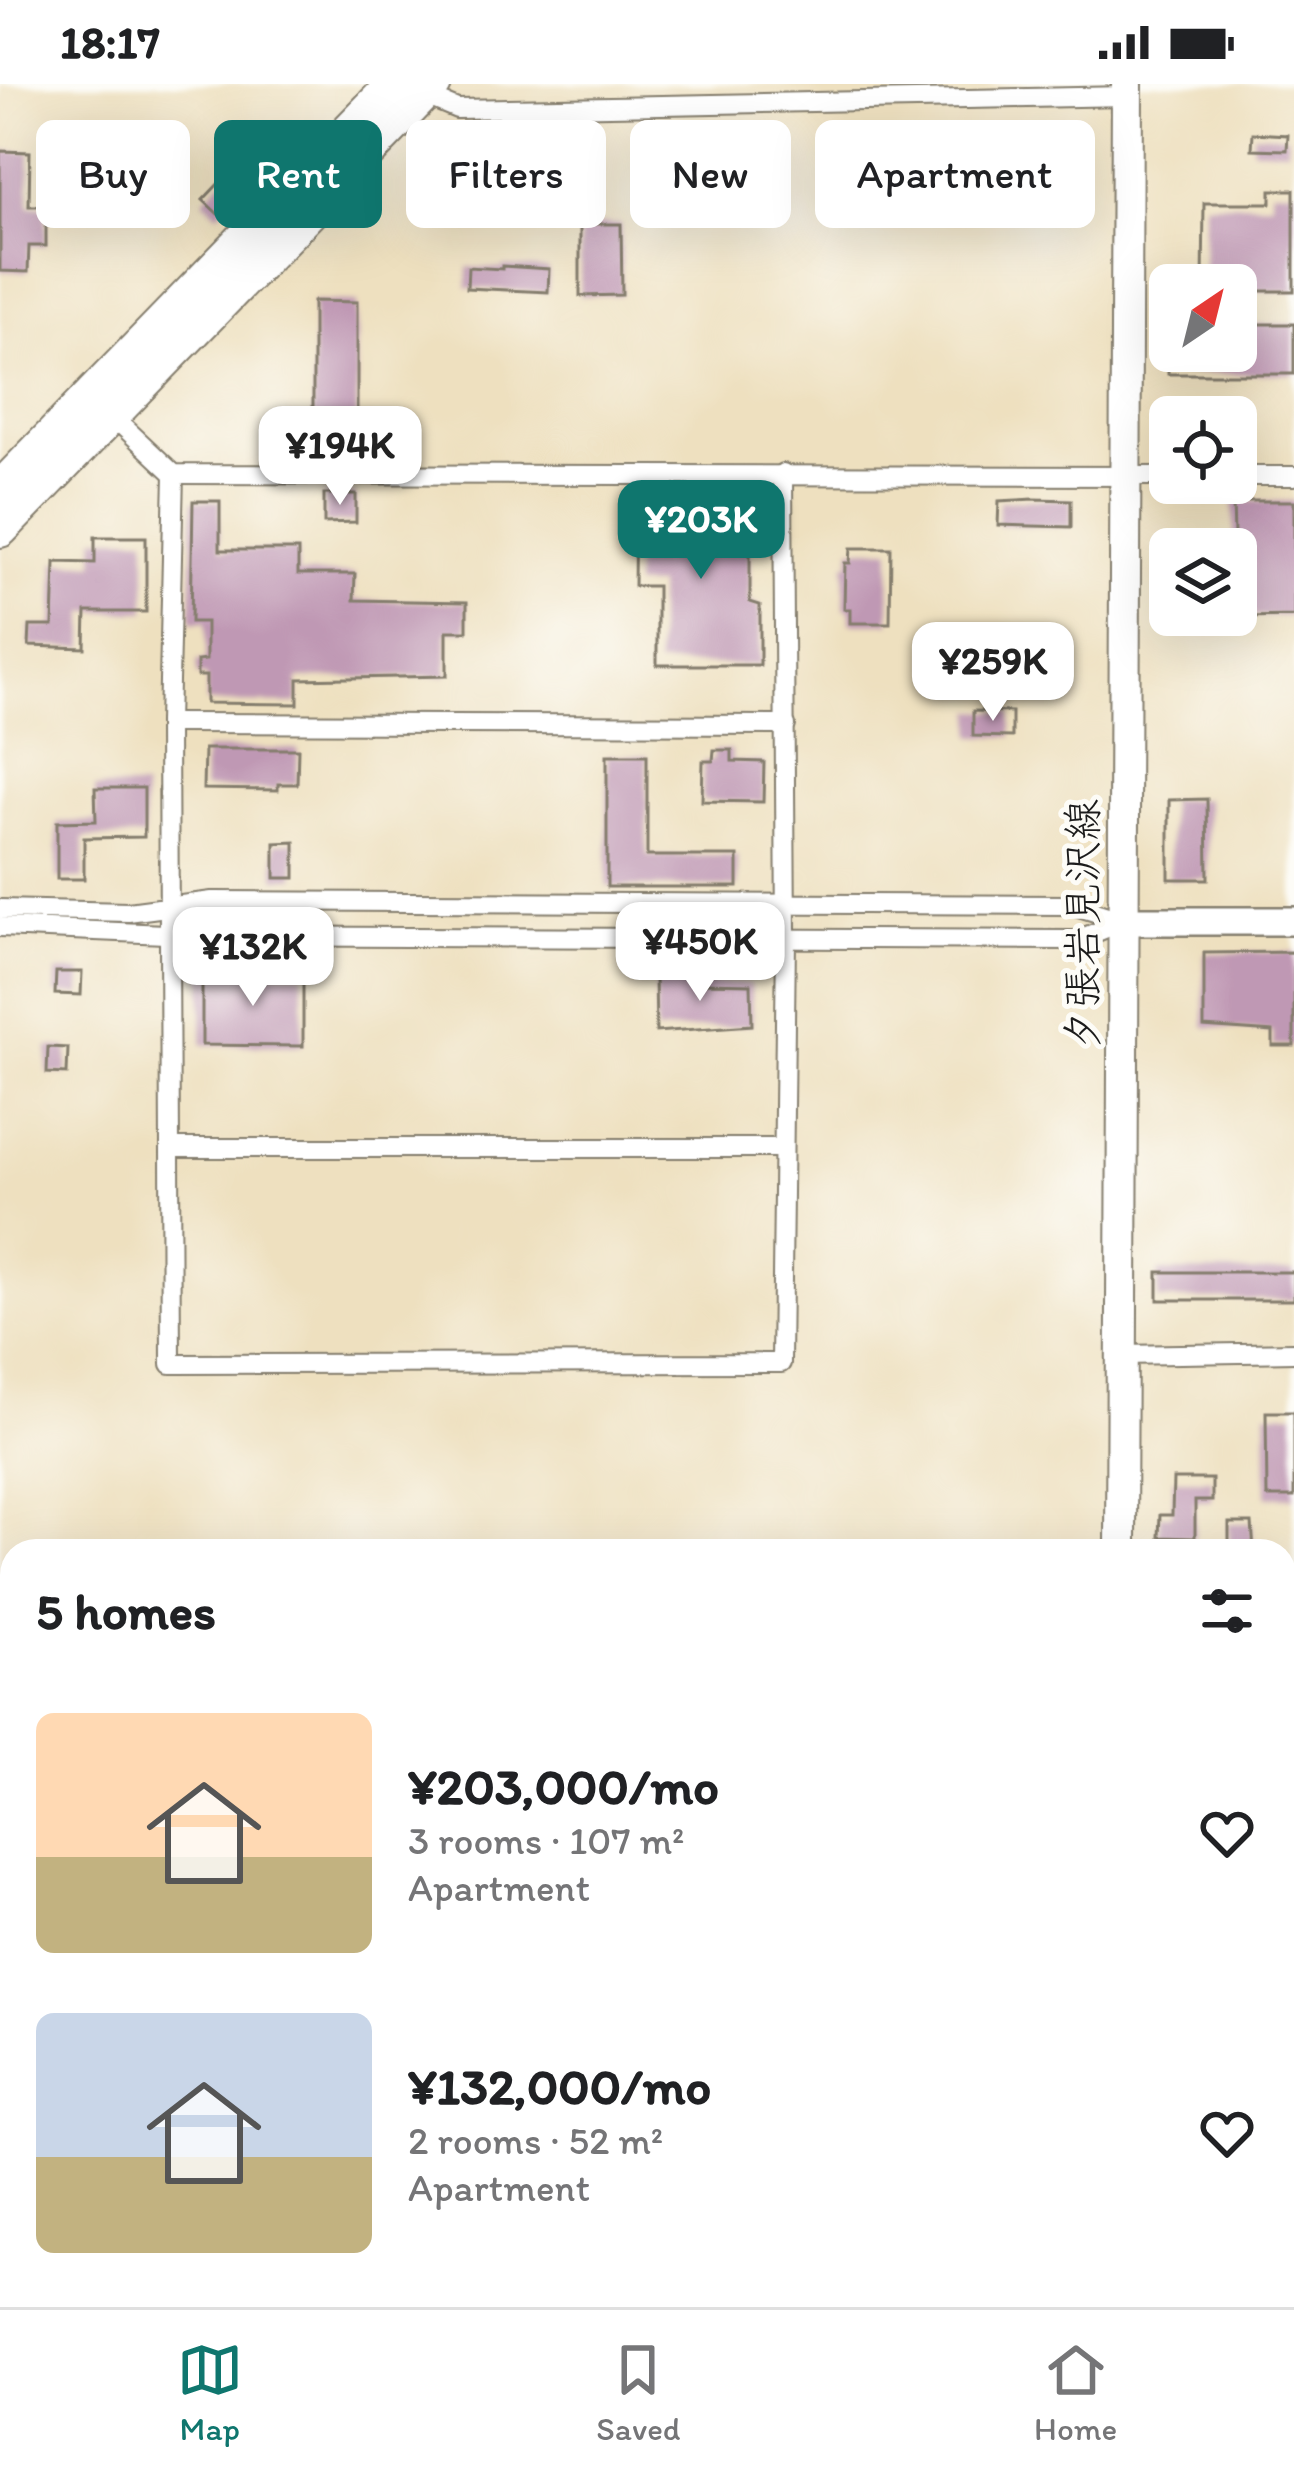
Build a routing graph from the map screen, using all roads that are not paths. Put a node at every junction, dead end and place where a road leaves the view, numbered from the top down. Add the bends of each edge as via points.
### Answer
1 (414, 87) edge
2 (1127, 90) edge
3 (101, 405) junction
4 (783, 473) junction
5 (174, 474) junction
6 (1125, 476) junction
7 (1149, 476) edge
8 (1257, 476) edge
9 (1294, 476) edge
10 (0, 490) edge
11 (0, 529) edge
12 (168, 723) junction
13 (786, 725) junction
14 (785, 903) junction
15 (0, 909) edge
16 (169, 909) junction
17 (1124, 921) junction
18 (1294, 921) edge
19 (0, 927) edge
20 (169, 932) junction
21 (786, 938) junction
22 (170, 1148) junction
23 (783, 1148) junction
24 (1294, 1352) edge
25 (1121, 1354) junction
26 (1121, 1539) edge

1 - 2 street via 458,109
1 - 3 highway
2 - 6 main road, 夕張岩見沢線
3 - 5 street
3 - 10 highway
3 - 11 highway
4 - 5 street
4 - 6 street
4 - 13 street
5 - 12 street
6 - 7 street
6 - 17 main road, 夕張岩見沢線
8 - 9 street
12 - 13 street
12 - 16 street
13 - 14 street
14 - 16 street via 212,901
14 - 17 street via 1072,904
14 - 21 street
15 - 16 street
16 - 20 street
17 - 18 street
17 - 21 street via 1077,940
17 - 25 main road, 夕張岩見沢線
19 - 20 street
20 - 21 street
20 - 22 street
21 - 23 street
22 - 23 street
22 - 23 street via 171,1364 781,1363
24 - 25 street
25 - 26 main road, 夕張岩見沢線

